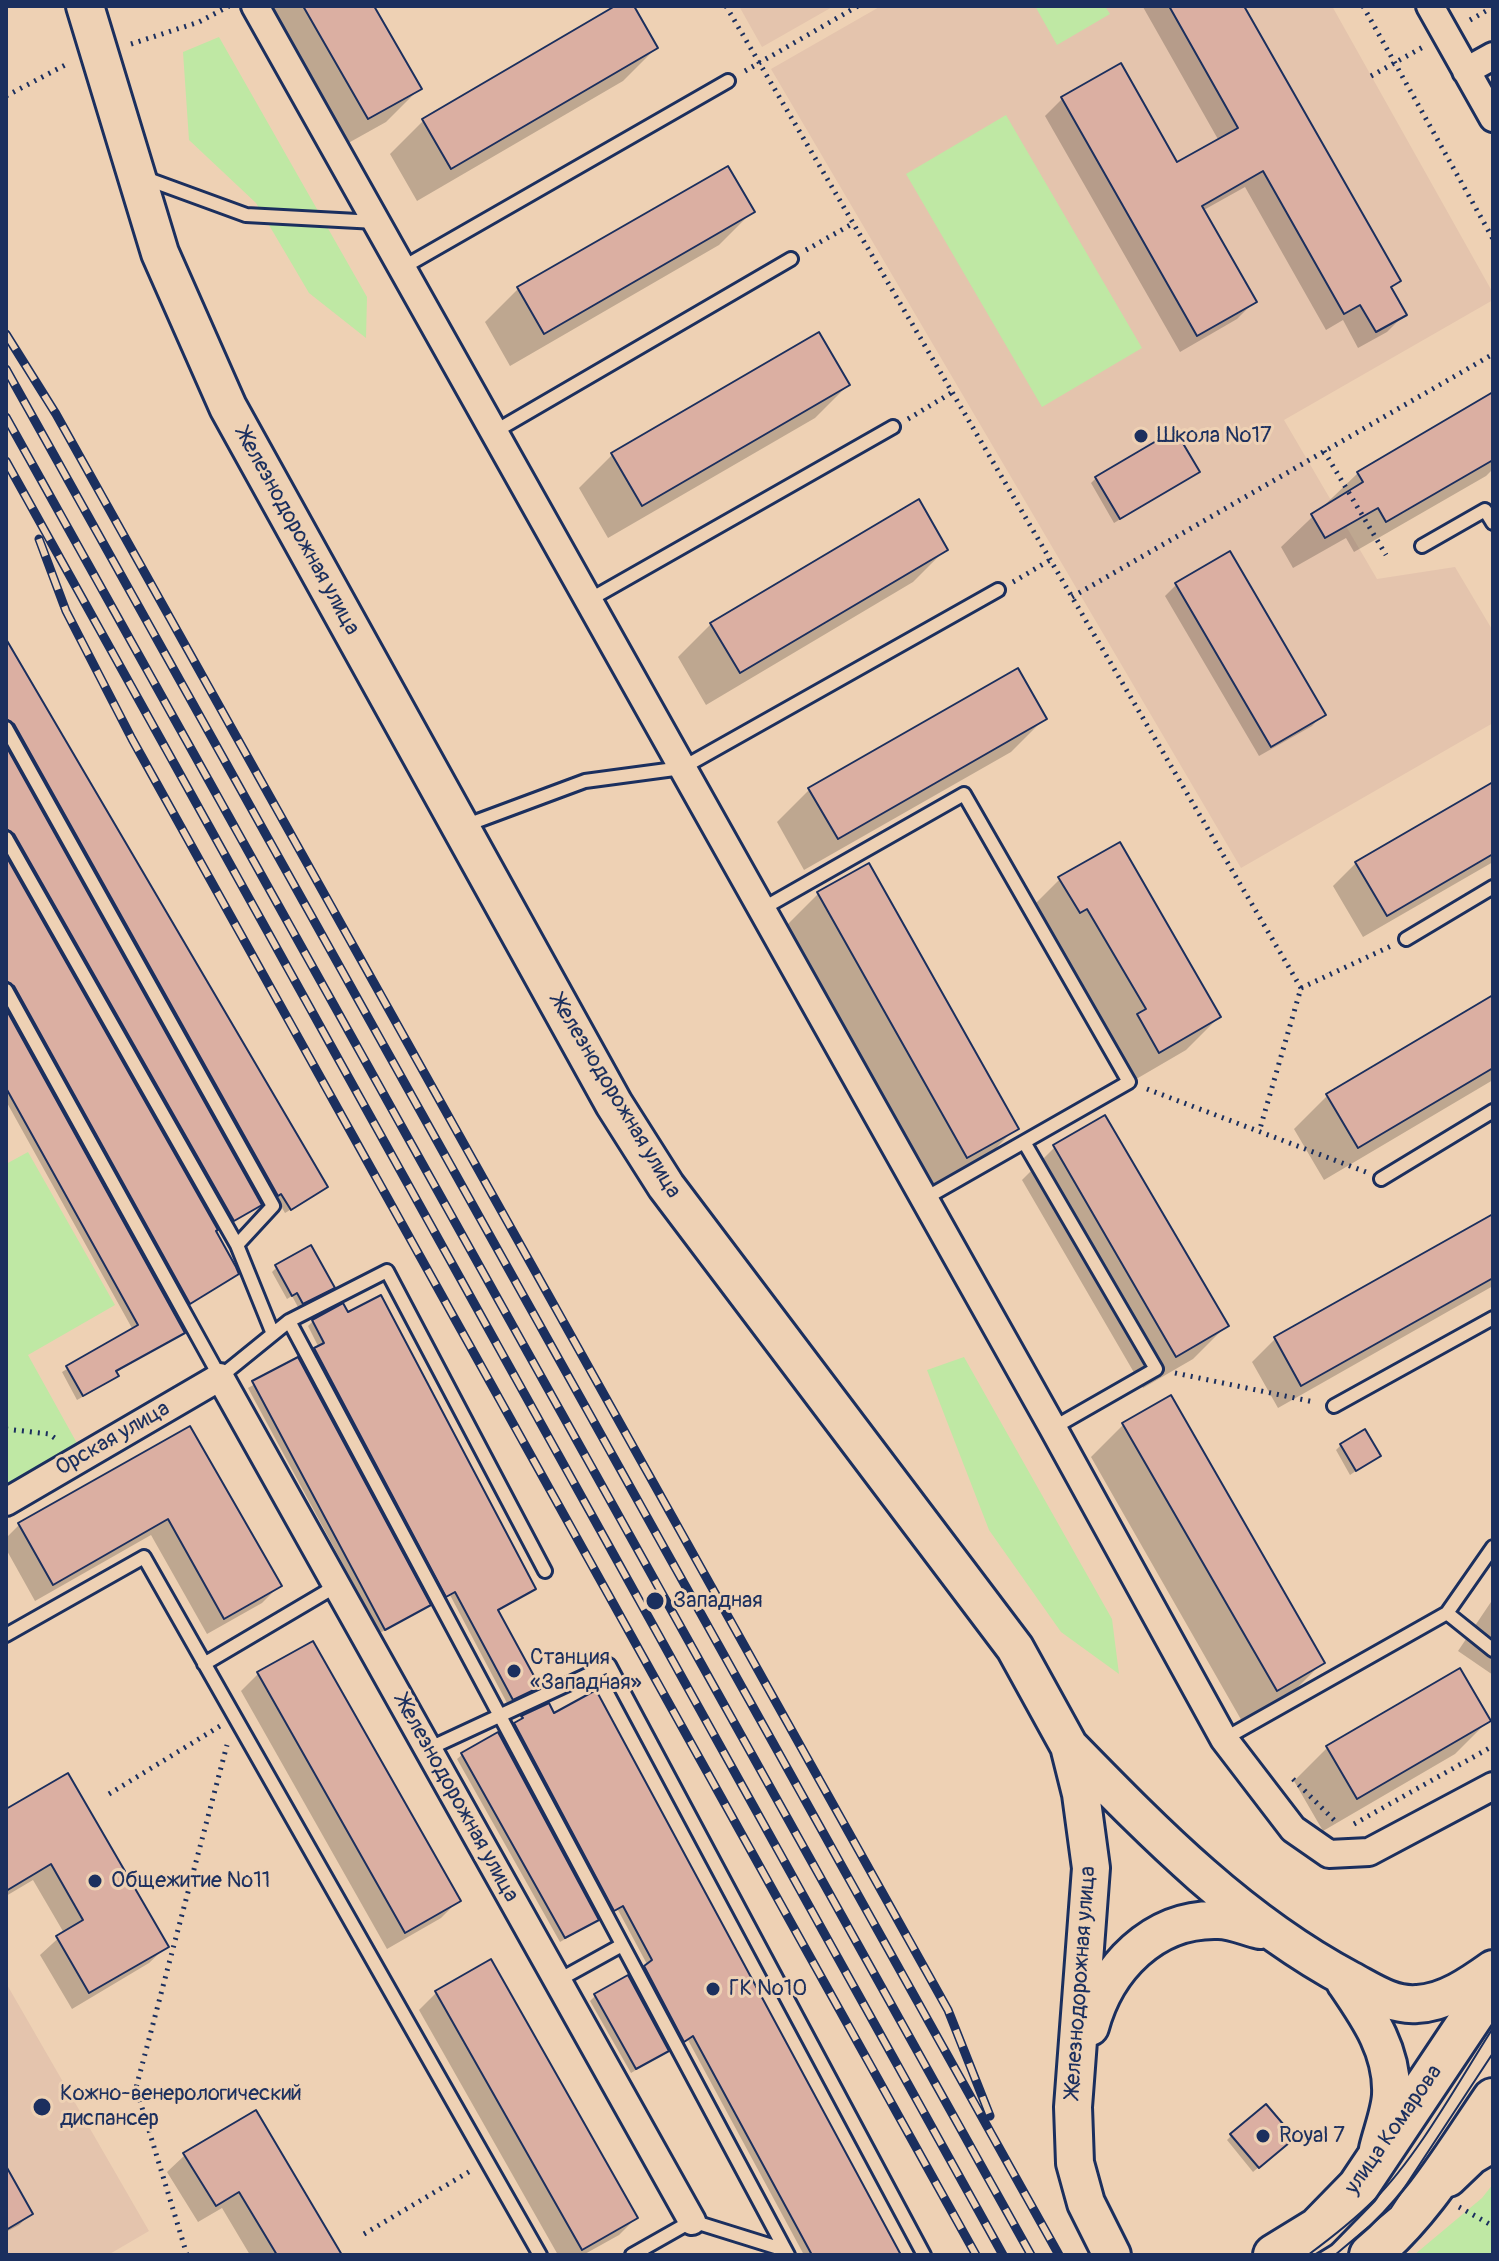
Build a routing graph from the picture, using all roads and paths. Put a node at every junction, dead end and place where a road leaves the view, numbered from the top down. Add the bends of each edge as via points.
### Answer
1 (85, 6) edge
2 (229, 6) edge
3 (255, 6) edge
4 (726, 6) edge
5 (858, 6) edge
6 (1363, 6) edge
7 (1430, 6) edge
8 (1446, 34) junction
9 (126, 46) dead end
10 (1493, 56) edge
11 (72, 61) dead end
12 (759, 63) junction
13 (1395, 63) junction
14 (1466, 71) junction
15 (1371, 76) dead end
16 (728, 81) dead end
17 (6, 96) edge
18 (1493, 118) edge
19 (136, 175) junction
20 (376, 222) junction
21 (852, 224) junction
22 (1493, 239) edge
23 (791, 259) joint
24 (402, 268) junction
25 (1493, 354) edge
26 (951, 393) junction
27 (893, 427) joint
28 (494, 432) junction
29 (1324, 451) junction
30 (1493, 523) edge
31 (1422, 546) dead end
32 (1386, 555) dead end
33 (1050, 560) junction
34 (998, 590) joint
35 (1072, 597) junction
36 (589, 600) junction
37 (6, 728) edge
38 (682, 768) junction
39 (461, 827) junction
40 (6, 838) edge
41 (1493, 887) edge
42 (762, 909) junction
43 (1406, 939) joint
44 (1301, 988) junction
45 (6, 990) edge
46 (1129, 1082) junction
47 (1493, 1111) edge
48 (1259, 1132) junction
49 (1024, 1142) junction
50 (1381, 1179) joint
51 (924, 1199) junction
52 (237, 1245) junction
53 (1493, 1318) edge
54 (289, 1321) junction
55 (273, 1334) junction
56 (1156, 1369) junction
57 (220, 1377) junction
58 (1334, 1406) joint
59 (1053, 1428) junction
60 (6, 1429) edge
61 (82, 1457) junction
62 (6, 1502) edge
63 (1493, 1547) edge
64 (545, 1571) dead end
65 (336, 1586) junction
66 (1447, 1613) junction
67 (6, 1635) edge
68 (1493, 1650) edge
69 (204, 1664) junction
70 (234, 1717) junction
71 (500, 1718) junction
72 (1224, 1739) junction
73 (1069, 1746) junction
74 (1493, 1746) edge
75 (428, 1749) junction
76 (1287, 1773) dead end
77 (1493, 1786) edge
78 (109, 1794) dead end
79 (1271, 1933) junction
80 (622, 1945) junction
81 (1493, 1969) edge
82 (1339, 1975) junction
83 (557, 1981) junction
84 (1493, 1985) edge
85 (1493, 2099) edge
86 (1073, 2107) junction
87 (1493, 2143) edge
88 (487, 2161) junction
89 (1373, 2166) junction
90 (1437, 2204) junction
91 (692, 2221) junction
92 (1493, 2226) edge
93 (364, 2234) dead end
94 (786, 2253) edge
95 (187, 2255) edge
96 (540, 2255) edge
97 (632, 2255) edge
98 (924, 2255) edge
99 (1112, 2255) edge
100 (1274, 2255) edge
101 (1370, 2255) edge

1 - 19 main road, Железнодорожная улица
2 - 9 path via 199,22
3 - 20 street
4 - 12 path
5 - 12 path
6 - 13 path
7 - 8 street
8 - 13 path
8 - 14 street
10 - 14 street
11 - 17 path
12 - 21 path
13 - 15 path
13 - 22 path
14 - 18 street
16 - 24 lane
19 - 20 lane via 246,215
19 - 39 main road, Железнодорожная улица via 160,253 228,407
20 - 24 street
21 - 23 path
21 - 26 path
23 - 28 lane
24 - 28 street
25 - 29 path
26 - 27 path
26 - 33 path
27 - 36 lane
28 - 36 street
29 - 32 path
29 - 35 path
30 - 31 lane via 1485,510
33 - 34 path
33 - 35 path
34 - 38 lane
35 - 44 path
36 - 38 street
37 - 52 lane via 273,1206
38 - 39 lane via 585,781
38 - 42 street
39 - 73 main road, Железнодорожная улица via 614,1104 666,1186 1015,1648
40 - 52 lane
41 - 43 lane
42 - 46 lane via 964,794
42 - 51 street
43 - 44 path
44 - 48 path
45 - 57 lane
46 - 48 path
46 - 49 lane
47 - 50 lane
48 - 50 path
49 - 51 lane
49 - 56 lane
51 - 59 street
52 - 55 lane
53 - 58 lane
54 - 55 lane
54 - 64 lane via 387,1271
54 - 71 lane
55 - 57 lane
56 - 58 path
56 - 59 lane
57 - 61 street, Орская улица
57 - 65 street, Железнодорожная улица
59 - 72 street
60 - 61 path via 49,1434
61 - 62 street, Орская улица
63 - 66 lane
65 - 69 lane
65 - 75 street, Железнодорожная улица
66 - 68 lane
66 - 72 lane
67 - 69 lane via 144,1557
69 - 70 lane
70 - 78 path
70 - 88 lane
70 - 95 path via 136,2088
71 - 75 lane
71 - 80 lane
71 - 98 lane via 609,1665
72 - 77 street via 1293,1829 1329,1854 1369,1852
73 - 79 main road via 1198,1874
73 - 86 main road, Железнодорожная улица via 1091,1868
74 - 76 path via 1344,1830
75 - 83 street, Железнодорожная улица
79 - 82 main road
79 - 86 main road via 1219,1919 1164,1931 1135,1949 1115,1971 1095,2009
80 - 83 lane
80 - 94 lane
81 - 82 main road via 1464,1990 1418,2005 1386,2000
82 - 89 main road via 1371,2019 1391,2065 1391,2098
83 - 91 street, Железнодорожная улица
84 - 89 main road, улица Комарова
85 - 90 main road
86 - 99 main road, Железнодорожная улица via 1075,2163 1086,2203
87 - 90 main road via 1471,2156
88 - 93 path
88 - 96 lane
89 - 100 main road, улица Комарова via 1318,2228
90 - 92 path
90 - 101 main road
91 - 94 lane
91 - 97 lane

